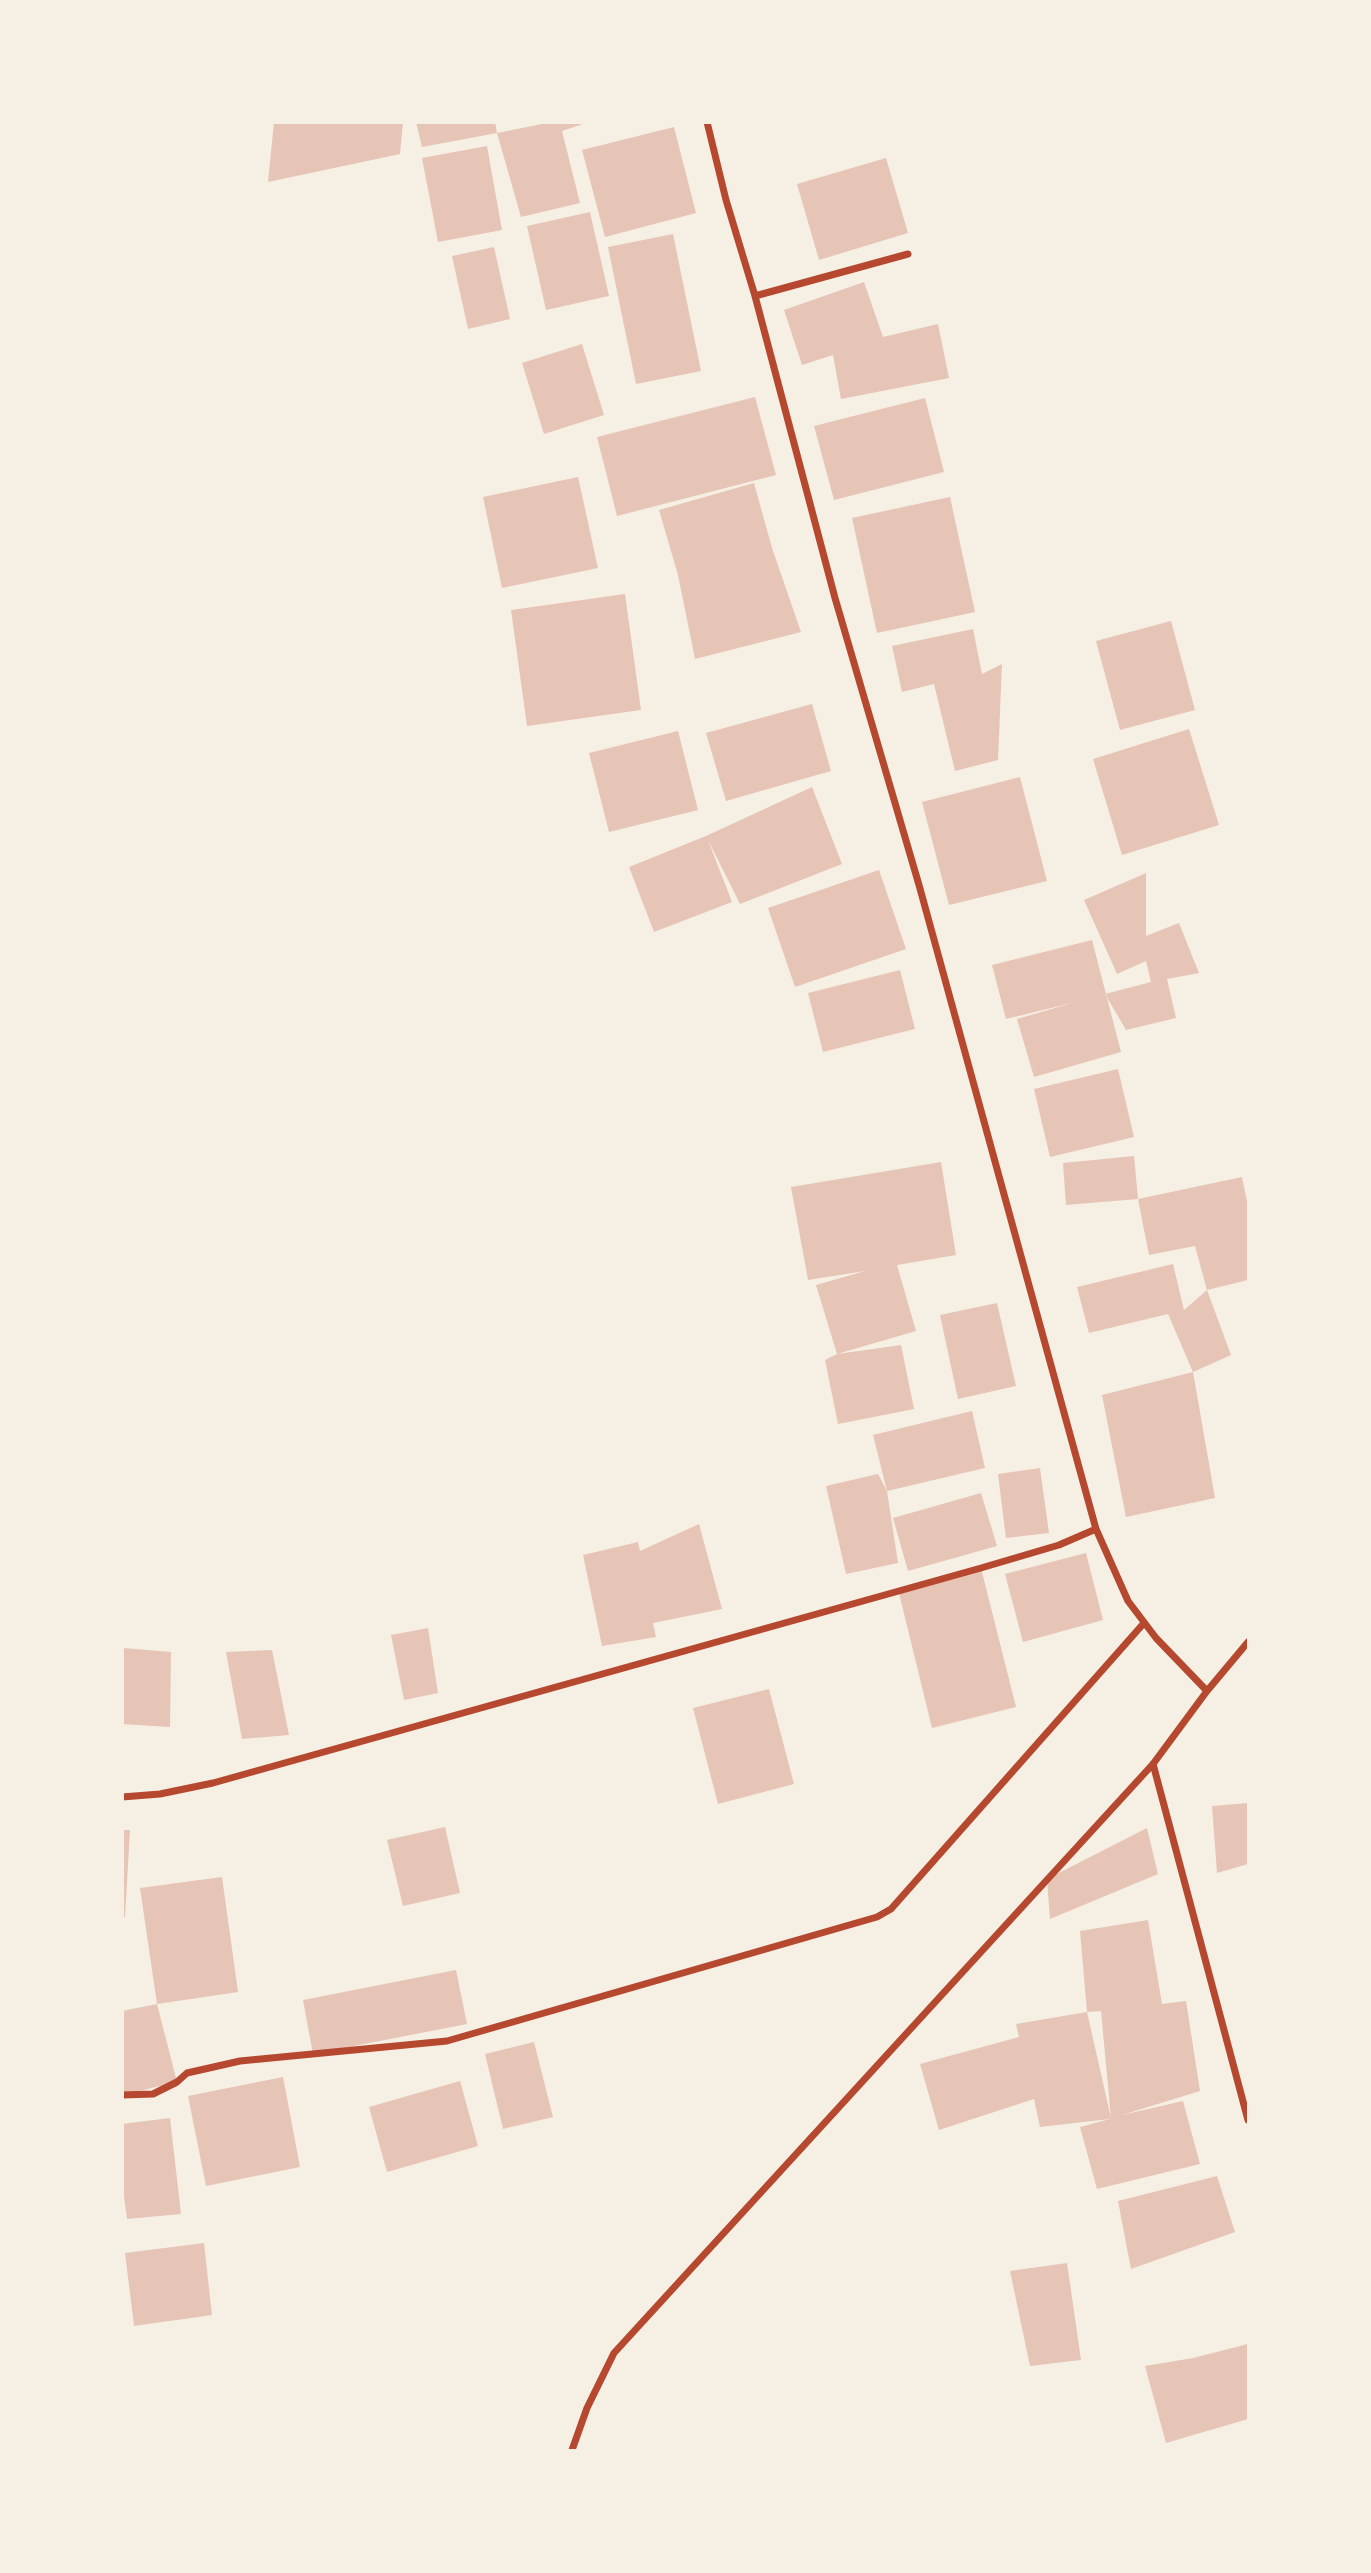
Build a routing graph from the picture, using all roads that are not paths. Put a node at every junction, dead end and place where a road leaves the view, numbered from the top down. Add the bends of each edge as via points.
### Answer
1 (707, 122) edge
2 (908, 254) dead end
3 (754, 296) junction
4 (1096, 1529) junction
5 (1144, 1623) junction
6 (1248, 1642) edge
7 (1207, 1691) junction
8 (1153, 1764) junction
9 (122, 1797) edge
10 (122, 2095) edge
11 (1248, 2120) edge
12 (572, 2451) edge

1 - 3 street
2 - 3 street
3 - 4 street
4 - 5 street
4 - 9 street via 981,1568 213,1783
5 - 7 street
5 - 10 street via 891,1909 877,1917 447,2041 240,2061 187,2073 153,2094
6 - 7 street
7 - 8 street
8 - 11 street
8 - 12 street via 614,2353

